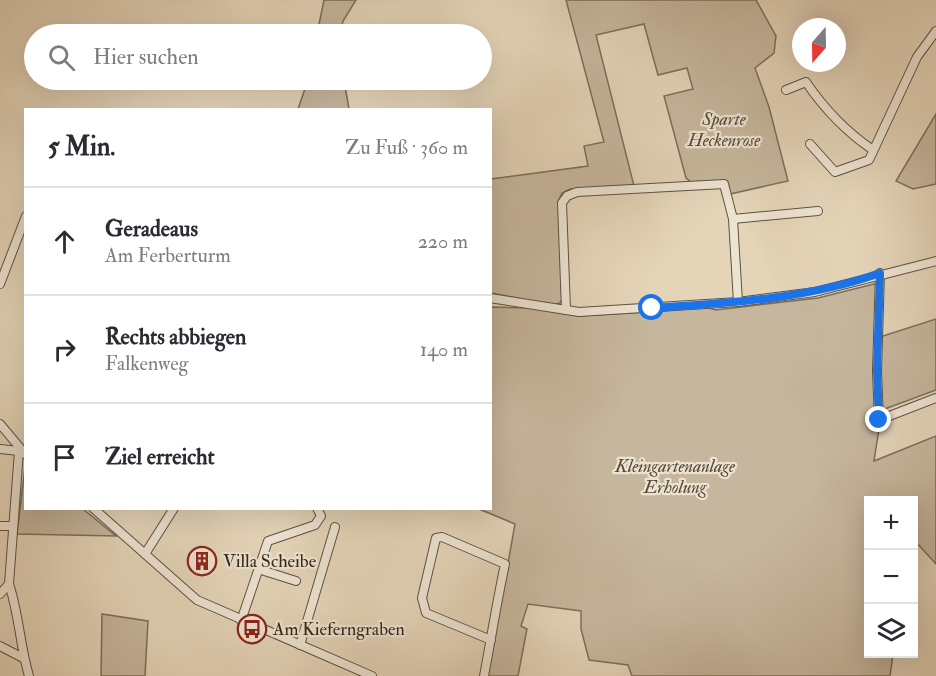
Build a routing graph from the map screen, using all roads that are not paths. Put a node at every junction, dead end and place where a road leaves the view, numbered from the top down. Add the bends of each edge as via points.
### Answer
1 (936, 31) edge
2 (786, 90) dead end
3 (810, 144) dead end
4 (873, 150) junction
5 (818, 211) dead end
6 (733, 219) junction
7 (24, 221) edge
8 (936, 261) edge
9 (880, 273) junction
10 (0, 284) edge
11 (492, 298) edge
12 (738, 302) junction
13 (566, 310) junction
14 (936, 398) edge
15 (0, 424) edge
16 (0, 449) edge
17 (22, 453) edge
18 (95, 510) edge
19 (173, 510) edge
20 (318, 510) edge
21 (0, 526) edge
22 (12, 526) junction
23 (334, 526) dead end
24 (145, 554) junction
25 (258, 569) junction
26 (296, 581) dead end
27 (9, 584) junction
28 (0, 594) edge
29 (241, 621) junction
30 (491, 640) junction
31 (300, 645) junction
32 (0, 646) edge
33 (23, 658) junction
34 (29, 676) edge
35 (372, 676) edge
36 (484, 676) edge

1 - 4 street via 917,57
2 - 4 street via 806,82 825,110
3 - 4 street via 835,172 868,160
5 - 6 street
6 - 12 street
6 - 13 street via 724,184 577,192 567,196 562,203
7 - 10 street
8 - 9 street
9 - 12 street via 814,292
9 - 14 street via 879,420
11 - 13 street
12 - 13 street via 598,312
15 - 17 street
16 - 17 street
17 - 22 street
18 - 24 street
19 - 24 street
20 - 25 street via 321,516 315,525 268,541
21 - 22 street
22 - 27 street
23 - 31 street
24 - 29 street via 197,600
25 - 26 street
25 - 29 street
27 - 28 street
27 - 33 street via 20,623
29 - 31 street
30 - 30 street via 505,564 442,537 436,538 422,598 426,613
30 - 36 street
31 - 35 street
32 - 33 street
33 - 34 street

